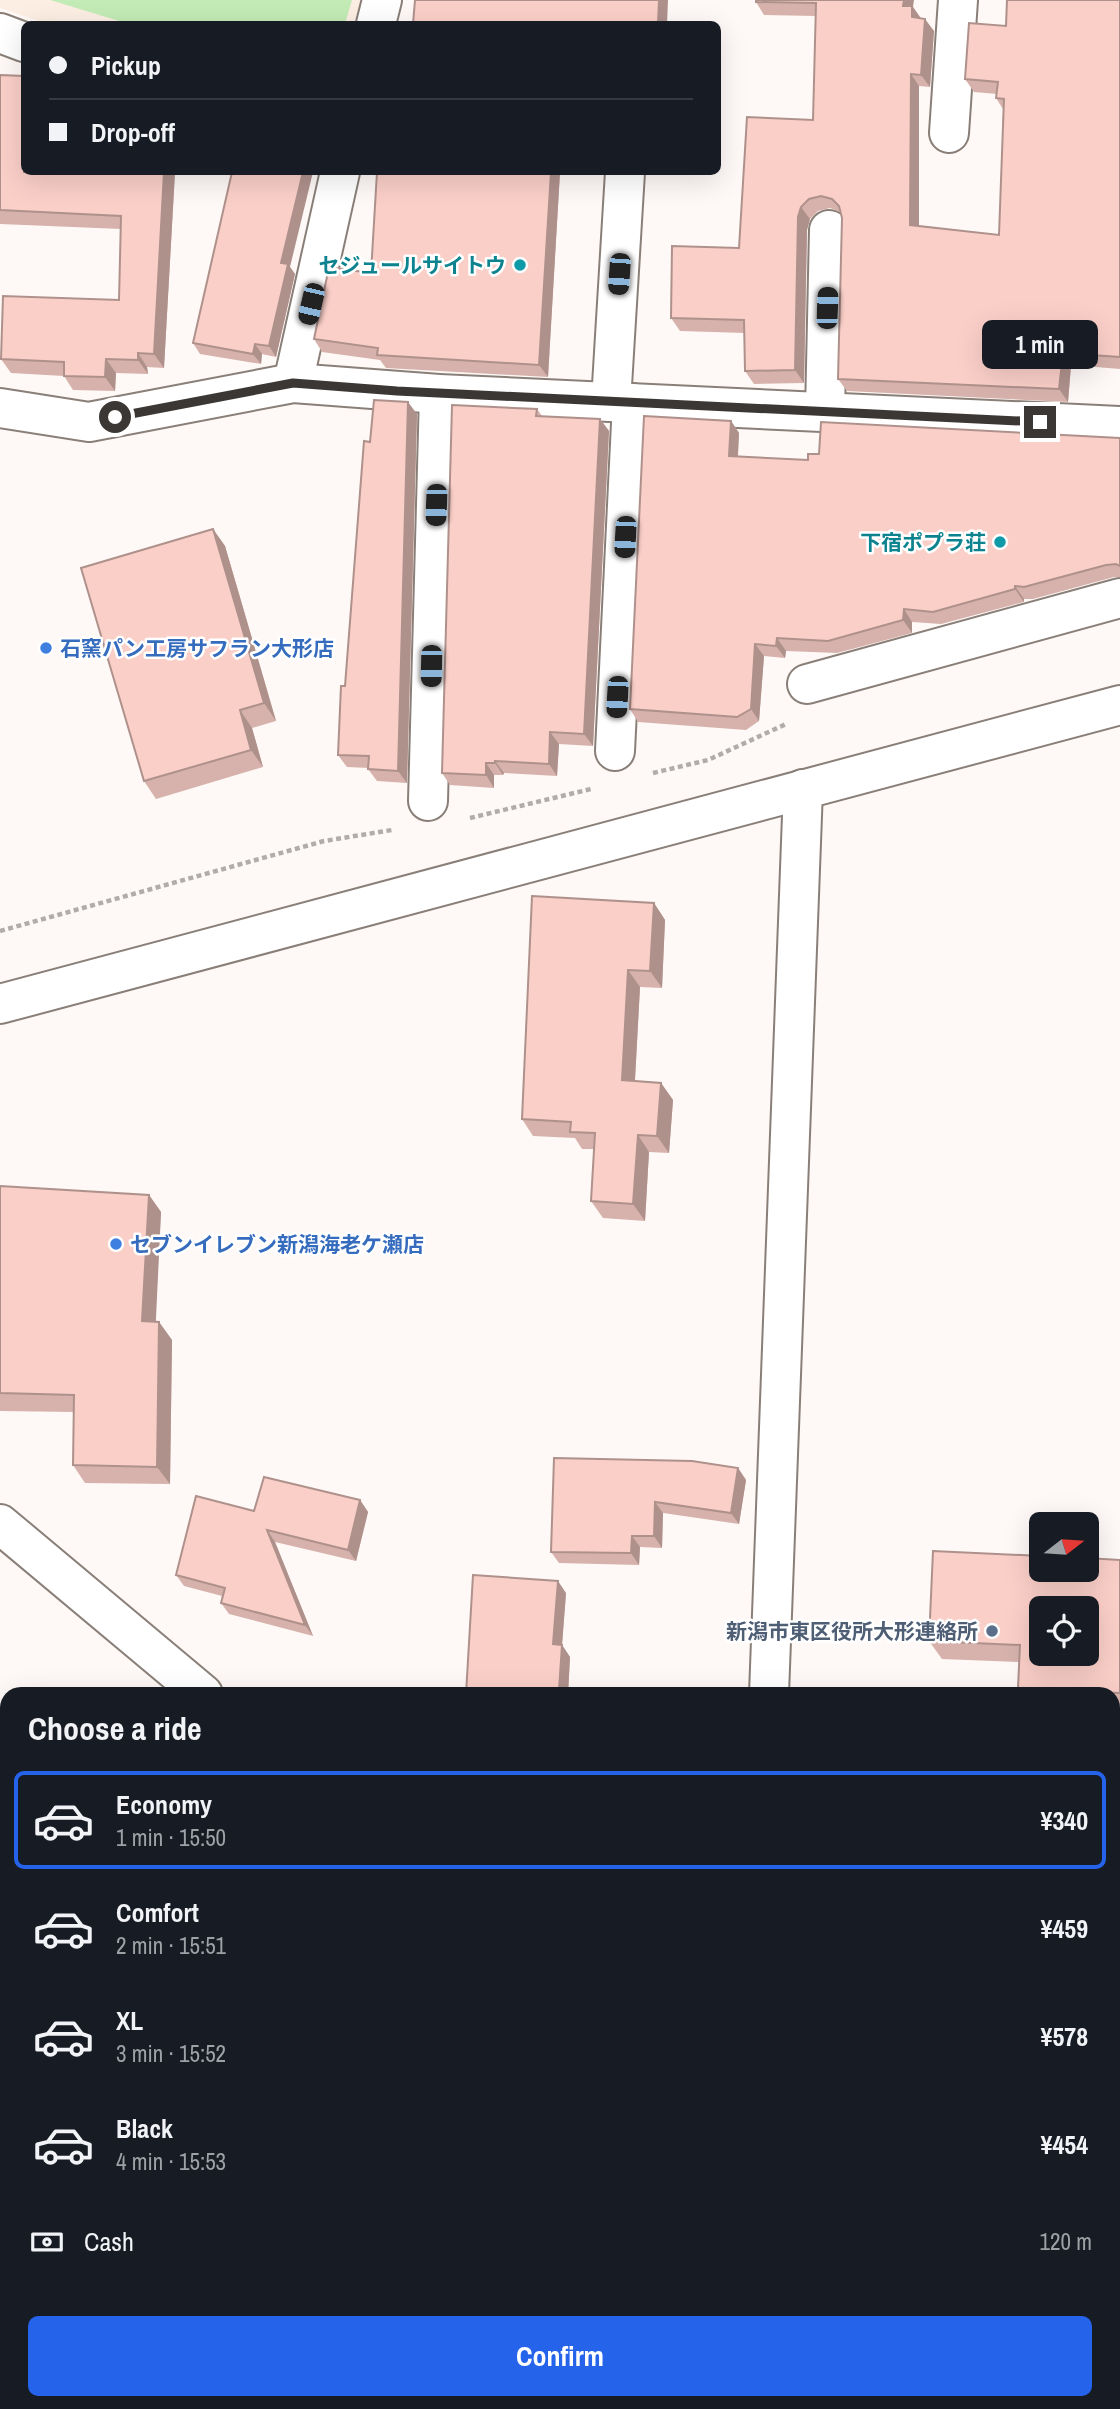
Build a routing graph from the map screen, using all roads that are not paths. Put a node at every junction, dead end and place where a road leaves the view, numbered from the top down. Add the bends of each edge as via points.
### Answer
1 (382, 0) edge
2 (958, 0) edge
3 (377, 21) edge
4 (0, 33) edge
5 (21, 40) edge
6 (949, 133) dead end
7 (339, 175) edge
8 (625, 175) edge
9 (829, 230) dead end
10 (293, 383) junction
11 (439, 394) junction
12 (622, 402) junction
13 (0, 408) edge
14 (825, 412) junction
15 (1120, 426) edge
16 (1120, 598) edge
17 (807, 684) dead end
18 (1120, 705) edge
19 (628, 764) road end
20 (803, 789) junction
21 (428, 801) dead end
22 (0, 1004) edge
23 (0, 1524) edge
24 (195, 1687) edge
25 (769, 1687) edge

1 - 3 street
2 - 6 street
4 - 5 street
7 - 10 street
8 - 12 street
9 - 14 street
10 - 11 street
10 - 13 street via 89,422
11 - 12 street
11 - 21 street
12 - 14 street
12 - 19 street
14 - 15 street
16 - 17 street
18 - 20 street
20 - 22 street
20 - 25 street
23 - 24 street

